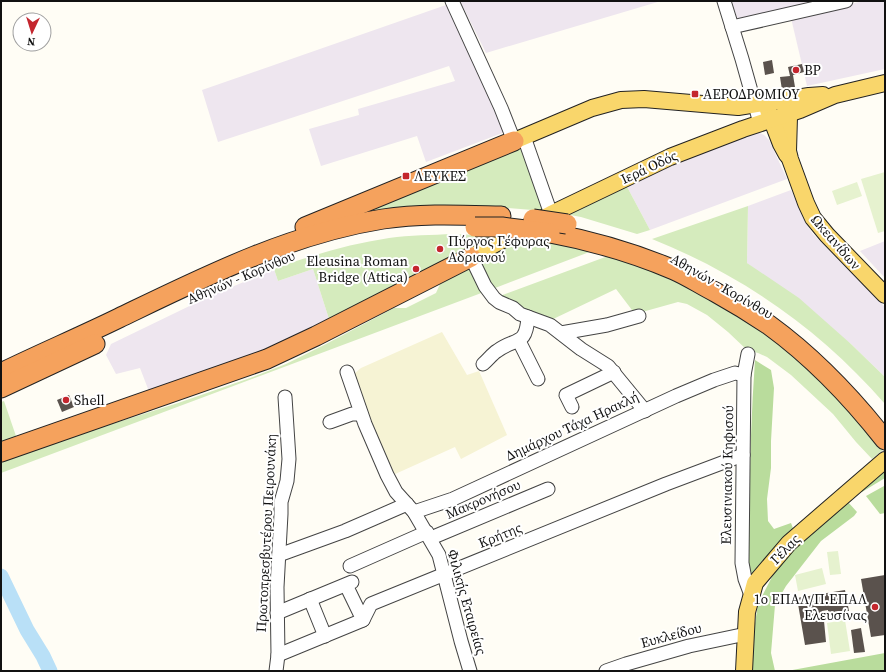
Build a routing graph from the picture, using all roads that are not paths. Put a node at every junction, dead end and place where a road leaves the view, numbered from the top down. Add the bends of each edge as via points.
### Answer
1 (452, 1) edge
2 (724, 1) edge
3 (846, 1) edge
4 (732, 27) junction
5 (885, 83) edge
6 (761, 104) junction
7 (738, 107) junction
8 (786, 107) junction
9 (766, 121) junction
10 (743, 129) junction
11 (519, 139) junction
12 (790, 159) junction
13 (551, 223) junction
14 (646, 253) junction
15 (471, 257) junction
16 (231, 265) junction
17 (885, 295) edge
18 (639, 316) dead end
19 (528, 317) junction
20 (561, 333) junction
21 (519, 341) junction
22 (748, 354) dead end
23 (483, 364) dead end
24 (347, 372) dead end
25 (614, 372) junction
26 (1, 373) edge
27 (744, 375) junction
28 (538, 379) dead end
29 (1, 388) edge
30 (285, 397) dead end
31 (572, 407) dead end
32 (645, 411) junction
33 (361, 414) junction
34 (330, 422) dead end
35 (882, 430) edge
36 (1, 452) edge
37 (743, 455) junction
38 (885, 460) edge
39 (548, 489) dead end
40 (410, 508) junction
41 (429, 535) junction
42 (279, 555) junction
43 (350, 566) dead end
44 (445, 575) junction
45 (751, 595) junction
46 (310, 599) junction
47 (277, 613) junction
48 (363, 620) junction
49 (746, 634) junction
50 (325, 636) junction
51 (278, 655) junction
52 (276, 671) edge
53 (470, 671) edge
54 (606, 671) edge
55 (744, 671) edge

1 - 11 street via 501,108
2 - 4 street, Ωκεανίδων
3 - 4 street
4 - 6 street, Ωκεανίδων via 750,83
5 - 8 main road, Ιερά Οδός via 835,95 809,96
6 - 7 main road, Ιερά Οδός
6 - 8 main road, Ιερά Οδός
6 - 9 main road, Ωκεανίδων
7 - 10 main road
7 - 11 main road, Ιερά Οδός via 644,99 620,100 592,108
8 - 9 main road, Ιερά Οδός
8 - 12 main road, Ωκεανίδων
9 - 10 main road, Ιερά Οδός
9 - 12 main road, Ωκεανίδων
10 - 13 main road, Ιερά Οδός via 670,157
11 - 13 street
11 - 16 highway via 273,240
12 - 17 main road, Ωκεανίδων via 813,218
13 - 14 highway, Αθηνών - Κορίνθου via 593,242
13 - 15 main road, Ιερά Οδός
13 - 29 highway, Αθηνών - Κορίνθου, bridge via 502,227 416,228 385,231 324,244 237,276
14 - 16 highway, Αθηνών - Κορίνθου, bridge via 611,235 567,224 523,217 432,215 383,219 326,232 290,242
14 - 35 highway, Αθηνών - Κορίνθου via 681,260 776,316 851,382
15 - 19 street via 494,298
15 - 36 highway via 267,359
16 - 26 highway, Αθηνών - Κορίνθου
18 - 20 street
19 - 20 street via 550,325
19 - 21 street via 524,336
20 - 25 street
21 - 23 street via 496,352
21 - 28 street
22 - 27 street, Ελευσινιακού Κηφισού
24 - 33 street, Φιλικής Εταιρείας
25 - 31 street via 566,394
25 - 32 street
27 - 32 street, Δημάρχου Τάχα Ηρακλή via 735,373 714,380
27 - 37 street, Ελευσινιακού Κηφισού
30 - 42 street, Πρωτοπρεσβυτέρου Πειρουνάκη via 289,459 287,481 281,502
32 - 40 street, Δημάρχου Τάχα Ηρακλή via 453,499
33 - 34 street via 352,414
33 - 40 street, Φιλικής Εταιρείας via 387,475 396,492
37 - 44 street, Κρήτης
37 - 45 street, Ελευσινιακού Κηφισού via 742,563
38 - 45 main road, Γέλας via 789,543 755,583
39 - 41 street, Μακρονήσου
40 - 41 street, Φιλικής Εταιρείας
40 - 42 street, Δημάρχου Τάχα Ηρακλή
41 - 43 street, Μακρονήσου
41 - 44 street, Φιλικής Εταιρείας
42 - 47 street, Πρωτοπρεσβυτέρου Πειρουνάκη
44 - 48 street, Κρήτης via 371,604
44 - 53 street, Φιλικής Εταιρείας
45 - 49 main road, Γέλας
46 - 47 street
46 - 48 street via 349,583
46 - 50 street
47 - 51 street, Πρωτοπρεσβυτέρου Πειρουνάκη
48 - 50 street
49 - 54 street, Ευκλείδου via 689,646
49 - 55 main road, Γέλας
50 - 51 street
51 - 52 street, Πρωτοπρεσβυτέρου Πειρουνάκη

